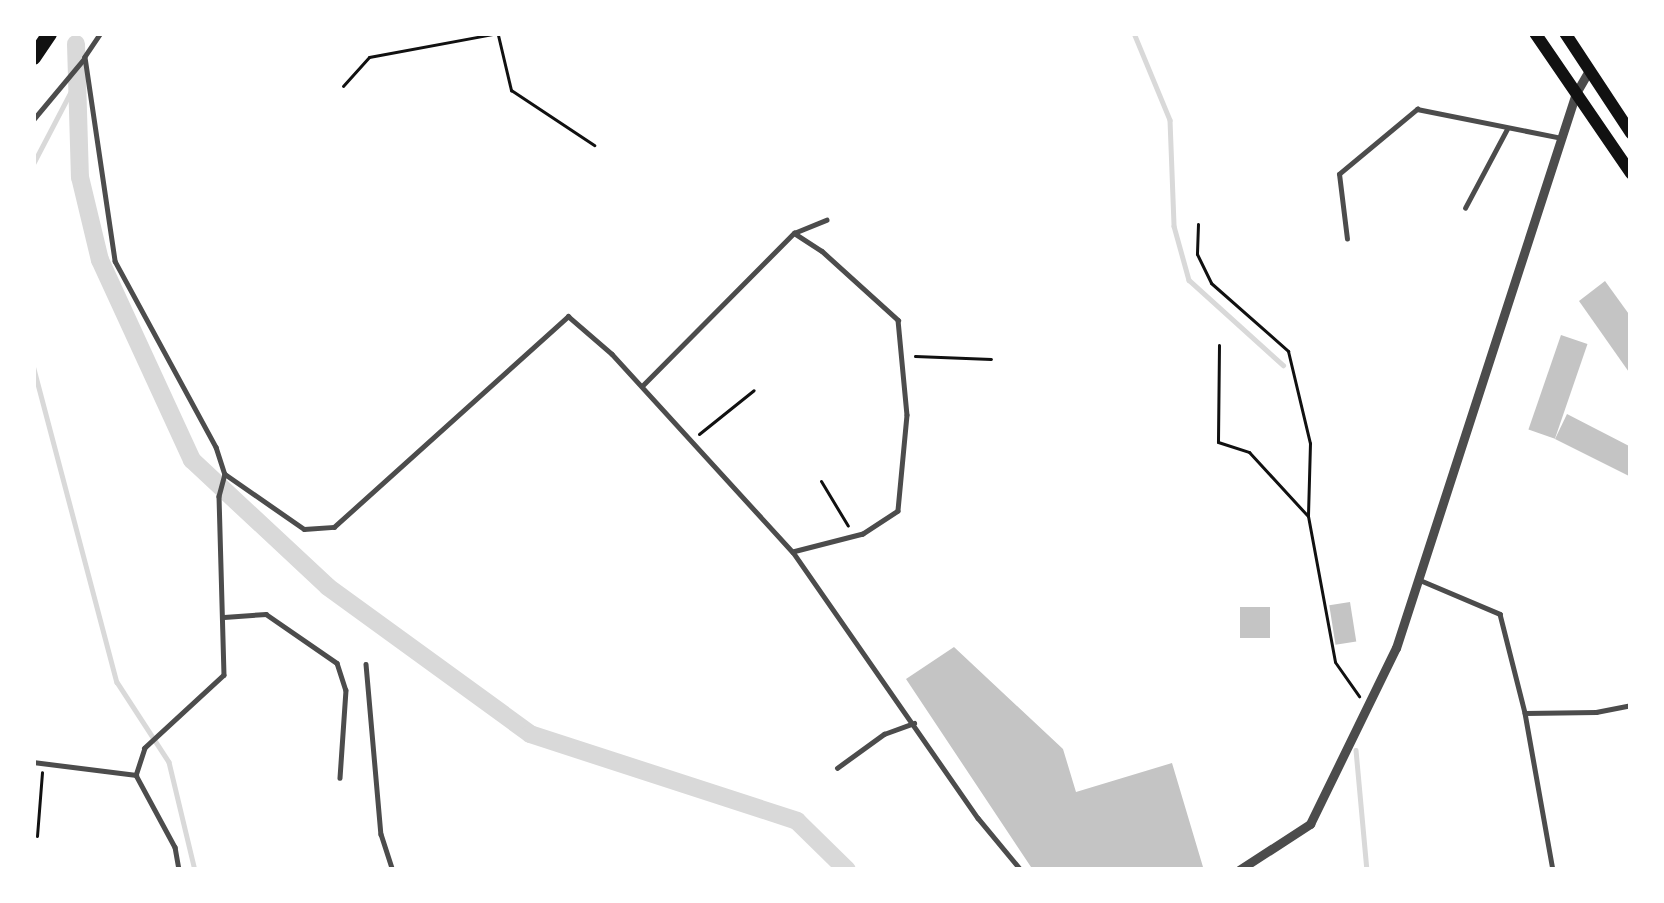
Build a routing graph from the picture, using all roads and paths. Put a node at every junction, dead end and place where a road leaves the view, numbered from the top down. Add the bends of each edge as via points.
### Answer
1 (50, 33) edge
2 (101, 33) edge
3 (497, 33) edge
4 (1535, 33) edge
5 (1565, 33) edge
6 (33, 56) edge
7 (84, 58) junction
8 (1588, 72) junction
9 (343, 86) dead end
10 (1576, 93) junction
11 (33, 120) edge
12 (1508, 127) junction
13 (1631, 133) edge
14 (1562, 138) junction
15 (594, 145) dead end
16 (1631, 173) edge
17 (1465, 208) dead end
18 (827, 220) dead end
19 (1198, 224) dead end
20 (794, 233) junction
21 (1347, 239) dead end
22 (1219, 345) dead end
23 (899, 356) junction
24 (991, 359) dead end
25 (641, 386) junction
26 (754, 390) dead end
27 (693, 440) junction
28 (225, 474) junction
29 (821, 481) dead end
30 (1309, 516) junction
31 (854, 536) junction
32 (793, 552) junction
33 (1418, 579) junction
34 (223, 617) junction
35 (366, 664) dead end
36 (1631, 705) edge
37 (1367, 707) junction
38 (1525, 712) junction
39 (915, 722) junction
40 (33, 762) edge
41 (43, 763) junction
42 (837, 768) dead end
43 (136, 775) junction
44 (340, 778) dead end
45 (38, 836) dead end
46 (179, 870) edge
47 (393, 870) edge
48 (1021, 870) edge
49 (1239, 870) edge
50 (1552, 870) edge

1 - 6 highway
2 - 7 lane
3 - 9 path via 370,57
3 - 15 path via 511,90
4 - 10 main road
5 - 8 main road
7 - 11 lane
7 - 28 lane via 115,261
8 - 10 street
8 - 13 main road
10 - 14 street
10 - 16 main road
12 - 14 lane
12 - 17 lane
12 - 21 lane via 1417,109 1339,174
14 - 33 street
18 - 20 lane
19 - 30 path via 1197,254 1211,283 1288,351 1310,443
20 - 23 lane via 898,320
20 - 25 lane
22 - 30 path via 1218,442 1249,452
23 - 24 path
23 - 31 lane via 907,416 903,496 898,511
25 - 27 lane
25 - 28 lane via 568,316 334,527 304,530
26 - 27 path
27 - 32 lane
28 - 34 lane
29 - 31 path
30 - 37 path via 1335,662
31 - 32 lane
32 - 39 lane
33 - 37 street
33 - 38 lane via 1500,614
34 - 43 lane via 224,675 145,748
34 - 44 lane via 266,614 337,663 346,690
35 - 47 lane via 378,811
36 - 38 lane
37 - 49 street via 1310,824
38 - 50 lane
39 - 42 lane
39 - 48 lane
40 - 41 lane
41 - 43 lane
41 - 45 path
43 - 46 lane

